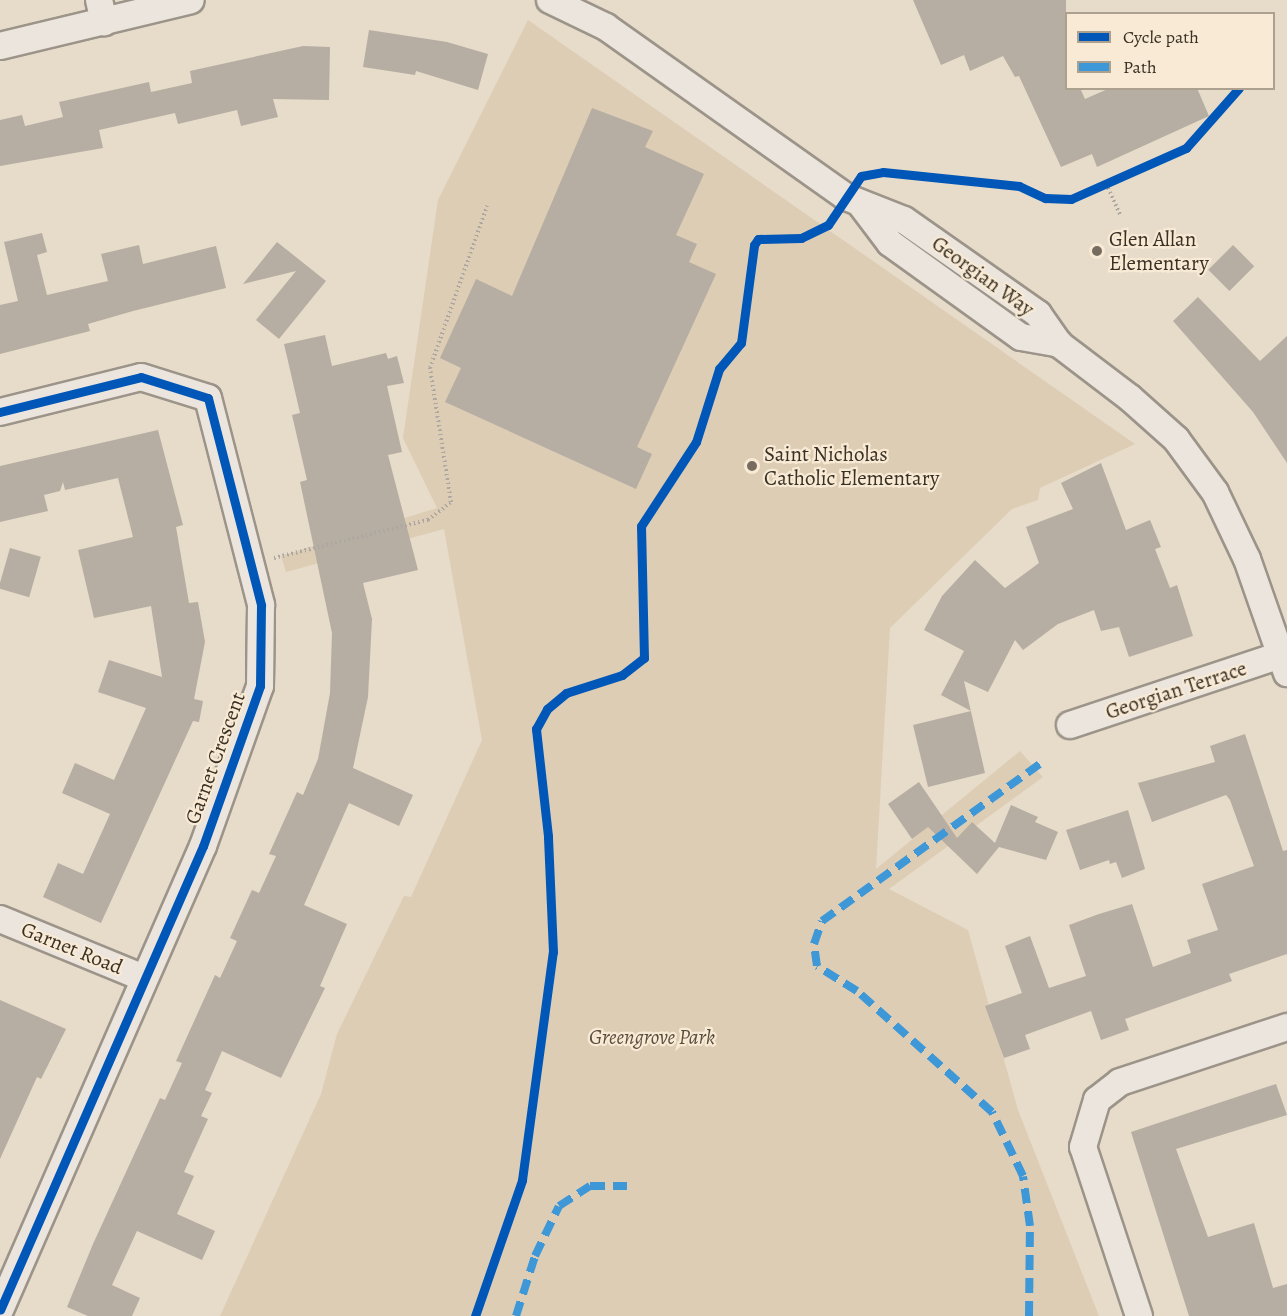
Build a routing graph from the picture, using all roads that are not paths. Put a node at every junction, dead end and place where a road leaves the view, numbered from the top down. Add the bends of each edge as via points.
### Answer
1 (191, 0) edge
2 (550, 0) edge
3 (101, 11) edge
4 (0, 46) edge
5 (0, 412) edge
6 (1284, 664) edge
7 (1070, 725) dead end
8 (0, 919) edge
9 (144, 978) junction
10 (1287, 1027) edge
11 (2, 1301) edge
12 (1139, 1316) edge

1 - 3 street
2 - 6 street, Georgian Way via 606,27 862,206 904,220 1038,314 1059,344 1176,439 1215,492 1247,559
3 - 4 street
5 - 9 street, Garnet Crescent via 141,377 208,398 261,605 260,686 203,846
6 - 7 street, Georgian Terrace
8 - 9 street, Garnet Road
9 - 11 street, Garnet Crescent
10 - 12 street via 1120,1083 1097,1100 1083,1147

